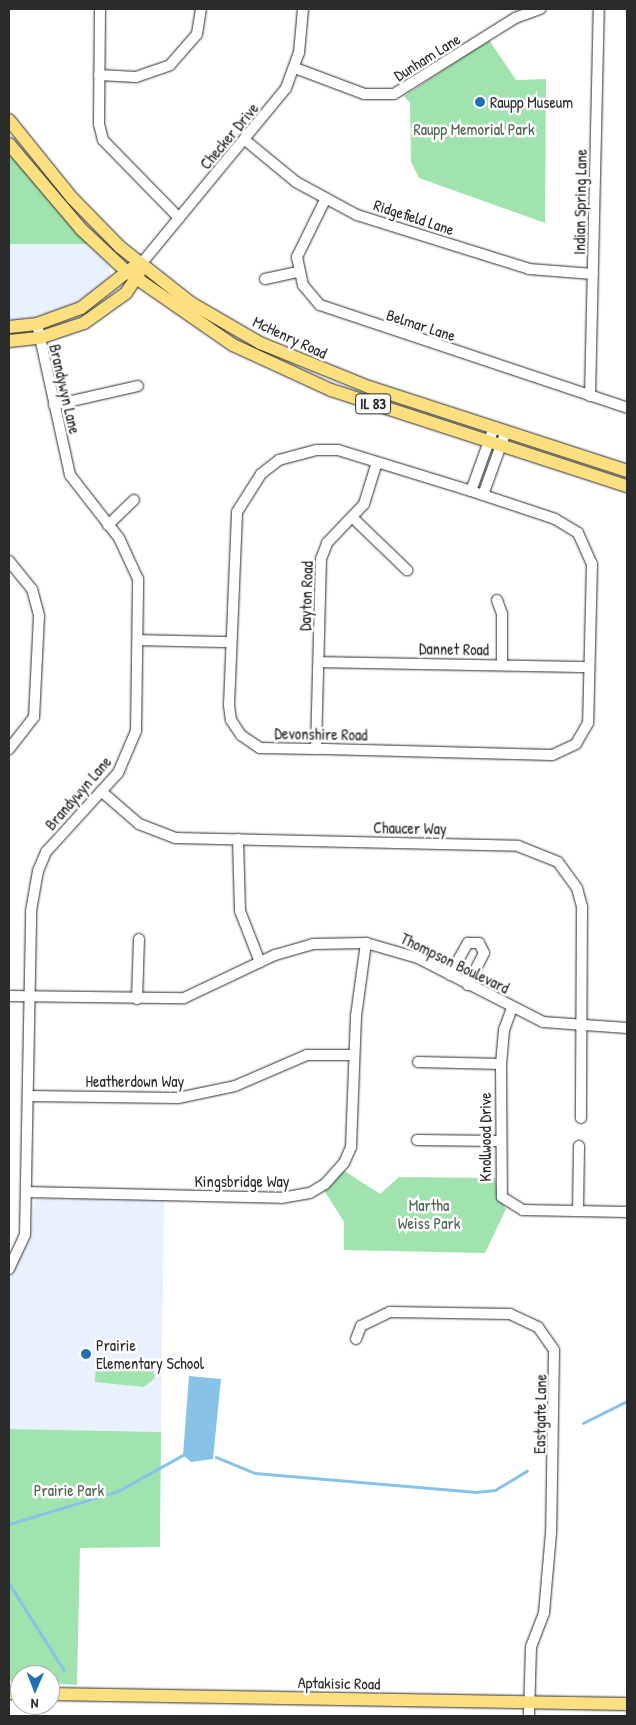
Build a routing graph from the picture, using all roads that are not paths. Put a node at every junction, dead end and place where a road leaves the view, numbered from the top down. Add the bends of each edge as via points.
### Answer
1 (100, 9) edge
2 (201, 9) edge
3 (303, 9) edge
4 (540, 9) edge
5 (599, 9) edge
6 (295, 68) junction
7 (99, 75) junction
8 (9, 120) edge
9 (245, 140) junction
10 (9, 144) edge
11 (325, 200) junction
12 (179, 218) junction
13 (141, 264) junction
14 (126, 271) junction
15 (299, 272) junction
16 (593, 274) junction
17 (265, 279) dead end
18 (138, 281) junction
19 (37, 324) junction
20 (9, 327) edge
21 (39, 338) junction
22 (9, 341) edge
23 (138, 386) dead end
24 (590, 396) junction
25 (54, 405) junction
26 (627, 408) edge
27 (500, 429) junction
28 (495, 442) junction
29 (377, 462) junction
30 (627, 471) edge
31 (627, 486) edge
32 (471, 491) junction
33 (483, 495) junction
34 (134, 500) dead end
35 (354, 519) junction
36 (108, 525) junction
37 (9, 561) edge
38 (407, 570) dead end
39 (497, 600) dead end
40 (138, 640) junction
41 (229, 642) junction
42 (319, 662) junction
43 (502, 665) junction
44 (589, 667) junction
45 (9, 749) edge
46 (316, 749) junction
47 (102, 791) junction
48 (238, 839) junction
49 (139, 939) dead end
50 (366, 943) junction
51 (260, 962) junction
52 (450, 975) junction
53 (468, 985) junction
54 (9, 996) edge
55 (31, 997) junction
56 (137, 999) junction
57 (512, 1008) junction
58 (582, 1027) junction
59 (627, 1028) edge
60 (354, 1055) junction
61 (418, 1062) dead end
62 (501, 1064) junction
63 (28, 1096) junction
64 (581, 1118) dead end
65 (417, 1140) dead end
66 (499, 1141) junction
67 (579, 1146) dead end
68 (26, 1192) junction
69 (578, 1211) junction
70 (627, 1212) edge
71 (9, 1269) edge
72 (356, 1339) dead end
73 (60, 1694) edge
74 (528, 1703) junction
75 (627, 1704) edge
76 (529, 1716) edge

1 - 7 street
2 - 7 street via 197,34 170,65 136,77
3 - 6 street, Checker Drive
4 - 6 street, Dunham Lane via 515,18 394,94 364,94
5 - 16 street, Indian Spring Lane
6 - 9 street, Checker Drive via 276,102
7 - 12 street via 103,140
8 - 13 main road, McHenry Road / IL 83 via 72,198
9 - 11 street, Ridgefield Lane
9 - 12 street, Checker Drive
10 - 14 main road, McHenry Road / IL 83 via 81,229
11 - 15 street, Belmar Lane via 296,257
11 - 16 street, Ridgefield Lane via 357,215 529,269
12 - 13 street, Checker Drive
13 - 14 main road
13 - 18 main road
13 - 27 main road, McHenry Road / IL 83 via 192,303 260,344 321,370
14 - 18 main road, McHenry Road / IL 83
14 - 19 main road via 100,297
15 - 17 street
15 - 24 street, Belmar Lane via 310,296 334,312
16 - 24 street, Indian Spring Lane
18 - 21 main road via 84,323
18 - 28 main road, McHenry Road / IL 83 via 208,331 282,369
19 - 20 main road
19 - 21 street, Brandywyn Lane
21 - 22 main road
21 - 25 street, Brandywyn Lane
23 - 25 street
24 - 26 street, Belmar Lane
25 - 36 street, Brandywyn Lane via 70,475
27 - 28 street
27 - 30 main road, McHenry Road / IL 83
28 - 31 main road, McHenry Road / IL 83
28 - 32 street
28 - 33 street
29 - 32 street, Devonshire Road
29 - 35 street, Dayton Road via 364,504
29 - 41 street, Devonshire Road via 338,450 317,450 279,460 261,474 237,512
32 - 33 street, Devonshire Road
33 - 44 street, Devonshire Road via 564,523 587,545 592,564
34 - 36 street
35 - 38 street
35 - 42 street, Dayton Road via 327,544 321,559
36 - 40 street, Brandywyn Lane via 132,558 138,579
37 - 45 street via 32,589 39,616 34,717
39 - 43 street via 502,614
40 - 41 street
40 - 47 street, Brandywyn Lane via 136,731 118,774
41 - 46 street, Devonshire Road via 228,705 233,726 260,748
42 - 43 street, Dannet Road
42 - 46 street, Dayton Road
43 - 44 street, Dannet Road
44 - 46 street, Devonshire Road via 585,731 576,744 560,753
47 - 48 street, Chaucer Way via 138,824 161,836
47 - 55 street, Brandywyn Lane via 46,852 38,871 31,911
48 - 51 street via 240,911
48 - 58 street, Chaucer Way via 518,846 549,856 564,867 580,897
49 - 56 street
50 - 51 street, Thompson Boulevard via 313,944
50 - 52 street, Thompson Boulevard via 418,958
50 - 60 street, Kingsbridge Way
51 - 56 street, Thompson Boulevard via 200,993
52 - 53 street, Thompson Boulevard
52 - 53 street via 468,943 479,943 484,953
53 - 57 street, Thompson Boulevard
54 - 55 street, Thompson Boulevard
55 - 56 street, Thompson Boulevard
55 - 63 street, Brandywyn Lane
57 - 58 street, Thompson Boulevard via 543,1022
57 - 62 street, Knollwood Drive via 504,1030
58 - 59 street, Thompson Boulevard
58 - 64 street, Chaucer Way
60 - 63 street, Heatherdown Way via 307,1055 235,1086 178,1098
60 - 68 street, Kingsbridge Way via 351,1147 335,1176 310,1193 281,1198
61 - 62 street
62 - 66 street, Knollwood Drive
63 - 68 street, Brandywyn Lane
65 - 66 street
66 - 69 street, Knollwood Drive via 498,1183 507,1204 523,1210
67 - 69 street
68 - 71 street, Brandywyn Lane via 26,1234
69 - 70 street, Knollwood Drive
72 - 74 street, Eastgate Lane via 361,1326 390,1312 510,1314 538,1327 554,1350 551,1533 544,1612 531,1647
73 - 74 main road, Aptakisic Road
74 - 75 main road, Aptakisic Road
74 - 76 street, Eastgate Lane

